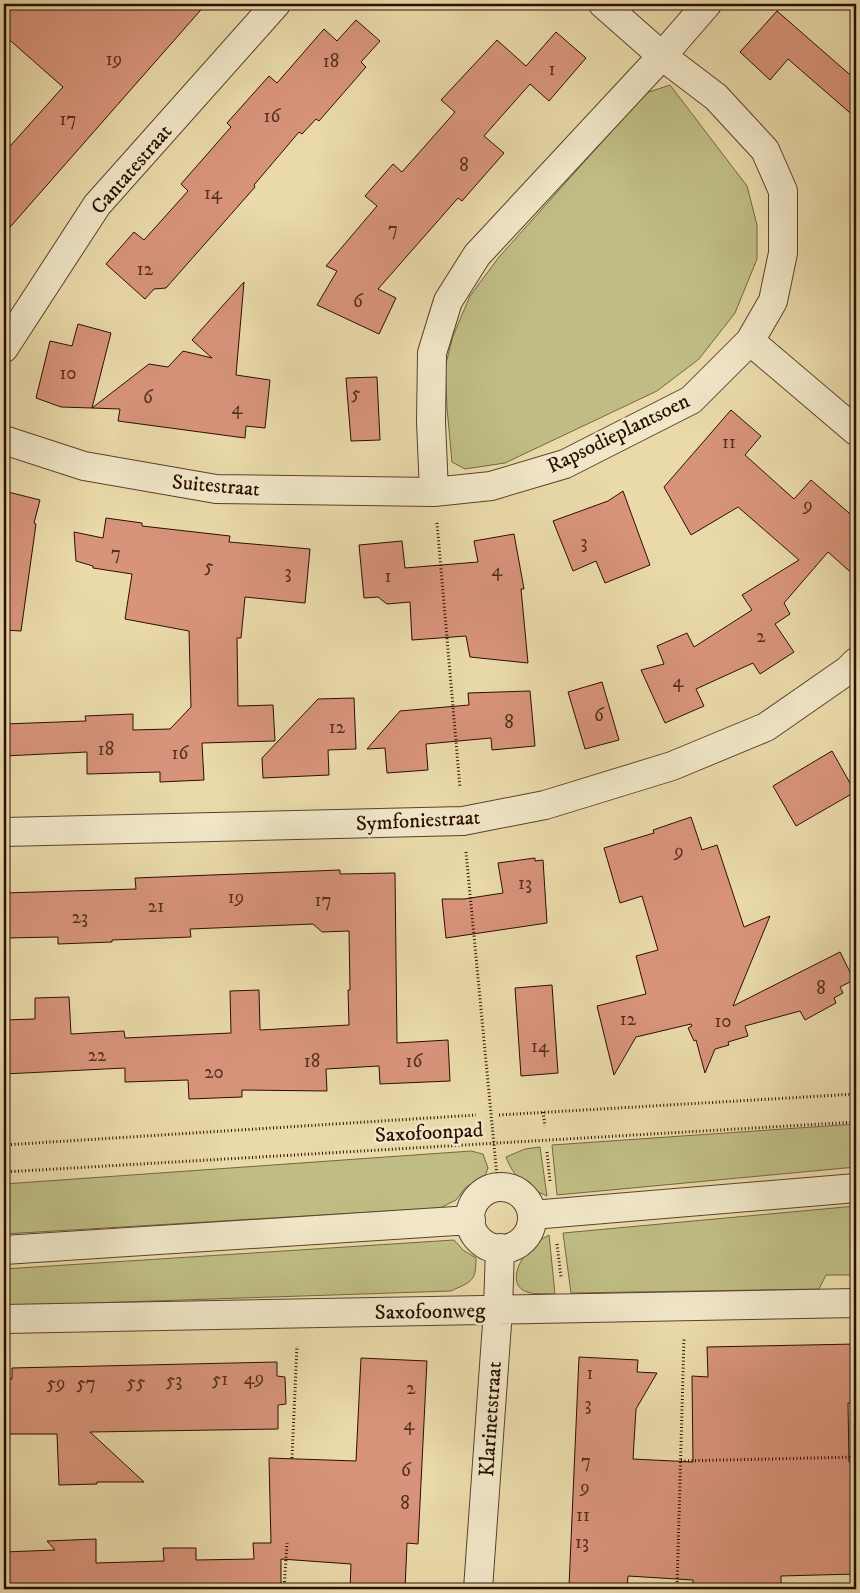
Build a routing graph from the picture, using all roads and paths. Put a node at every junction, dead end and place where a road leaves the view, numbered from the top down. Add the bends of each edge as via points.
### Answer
1 (276, 4) edge
2 (603, 4) edge
3 (707, 4) edge
4 (662, 56) junction
5 (750, 341) junction
6 (4, 348) edge
7 (856, 431) edge
8 (4, 440) edge
9 (434, 492) junction
10 (856, 662) edge
11 (4, 832) edge
12 (856, 1094) edge
13 (543, 1112) junction
14 (476, 1115) dead end
15 (499, 1115) dead end
16 (856, 1122) edge
17 (545, 1126) dead end
18 (4, 1145) edge
19 (547, 1152) dead end
20 (4, 1172) edge
21 (551, 1186) dead end
22 (856, 1188) edge
23 (532, 1215) junction
24 (470, 1220) junction
25 (556, 1236) dead end
26 (500, 1248) junction
27 (4, 1250) edge
28 (856, 1303) edge
29 (685, 1307) junction
30 (564, 1309) junction
31 (498, 1310) junction
32 (298, 1314) junction
33 (4, 1318) edge
34 (856, 1457) edge
35 (292, 1458) dead end
36 (681, 1461) junction
37 (287, 1543) dead end
38 (284, 1589) edge
39 (478, 1589) edge
40 (677, 1589) edge

1 - 6 street, Cantatestraat via 97,205
2 - 4 street, Rapsodieplantsoen
3 - 4 street
4 - 5 street, Rapsodieplantsoen via 716,97 765,150 783,191 783,253 773,300
4 - 9 street via 477,255 448,301 432,353
5 - 7 street
5 - 9 street, Rapsodieplantsoen via 691,400 565,464 491,486
8 - 9 street, Suitestraat via 84,466 216,489
10 - 11 street, Symfoniestraat via 766,727 672,766 526,809 463,821
12 - 13 path
13 - 15 path
13 - 17 path
14 - 18 path
16 - 20 path, Saxofoonpad
19 - 21 path
22 - 23 street
23 - 24 street via 524,1197 516,1191 498,1187 478,1198
23 - 26 street via 532,1224 523,1239
24 - 26 street via 472,1229 483,1242
24 - 27 street
25 - 30 path
26 - 31 street, Klarinetstraat
28 - 29 street, Saxofoonweg
29 - 30 street, Saxofoonweg
29 - 36 path
30 - 31 street, Saxofoonweg
31 - 32 street, Saxofoonweg
31 - 39 street, Klarinetstraat
32 - 33 street, Saxofoonweg
32 - 35 path
34 - 36 path
36 - 40 path
37 - 38 path

